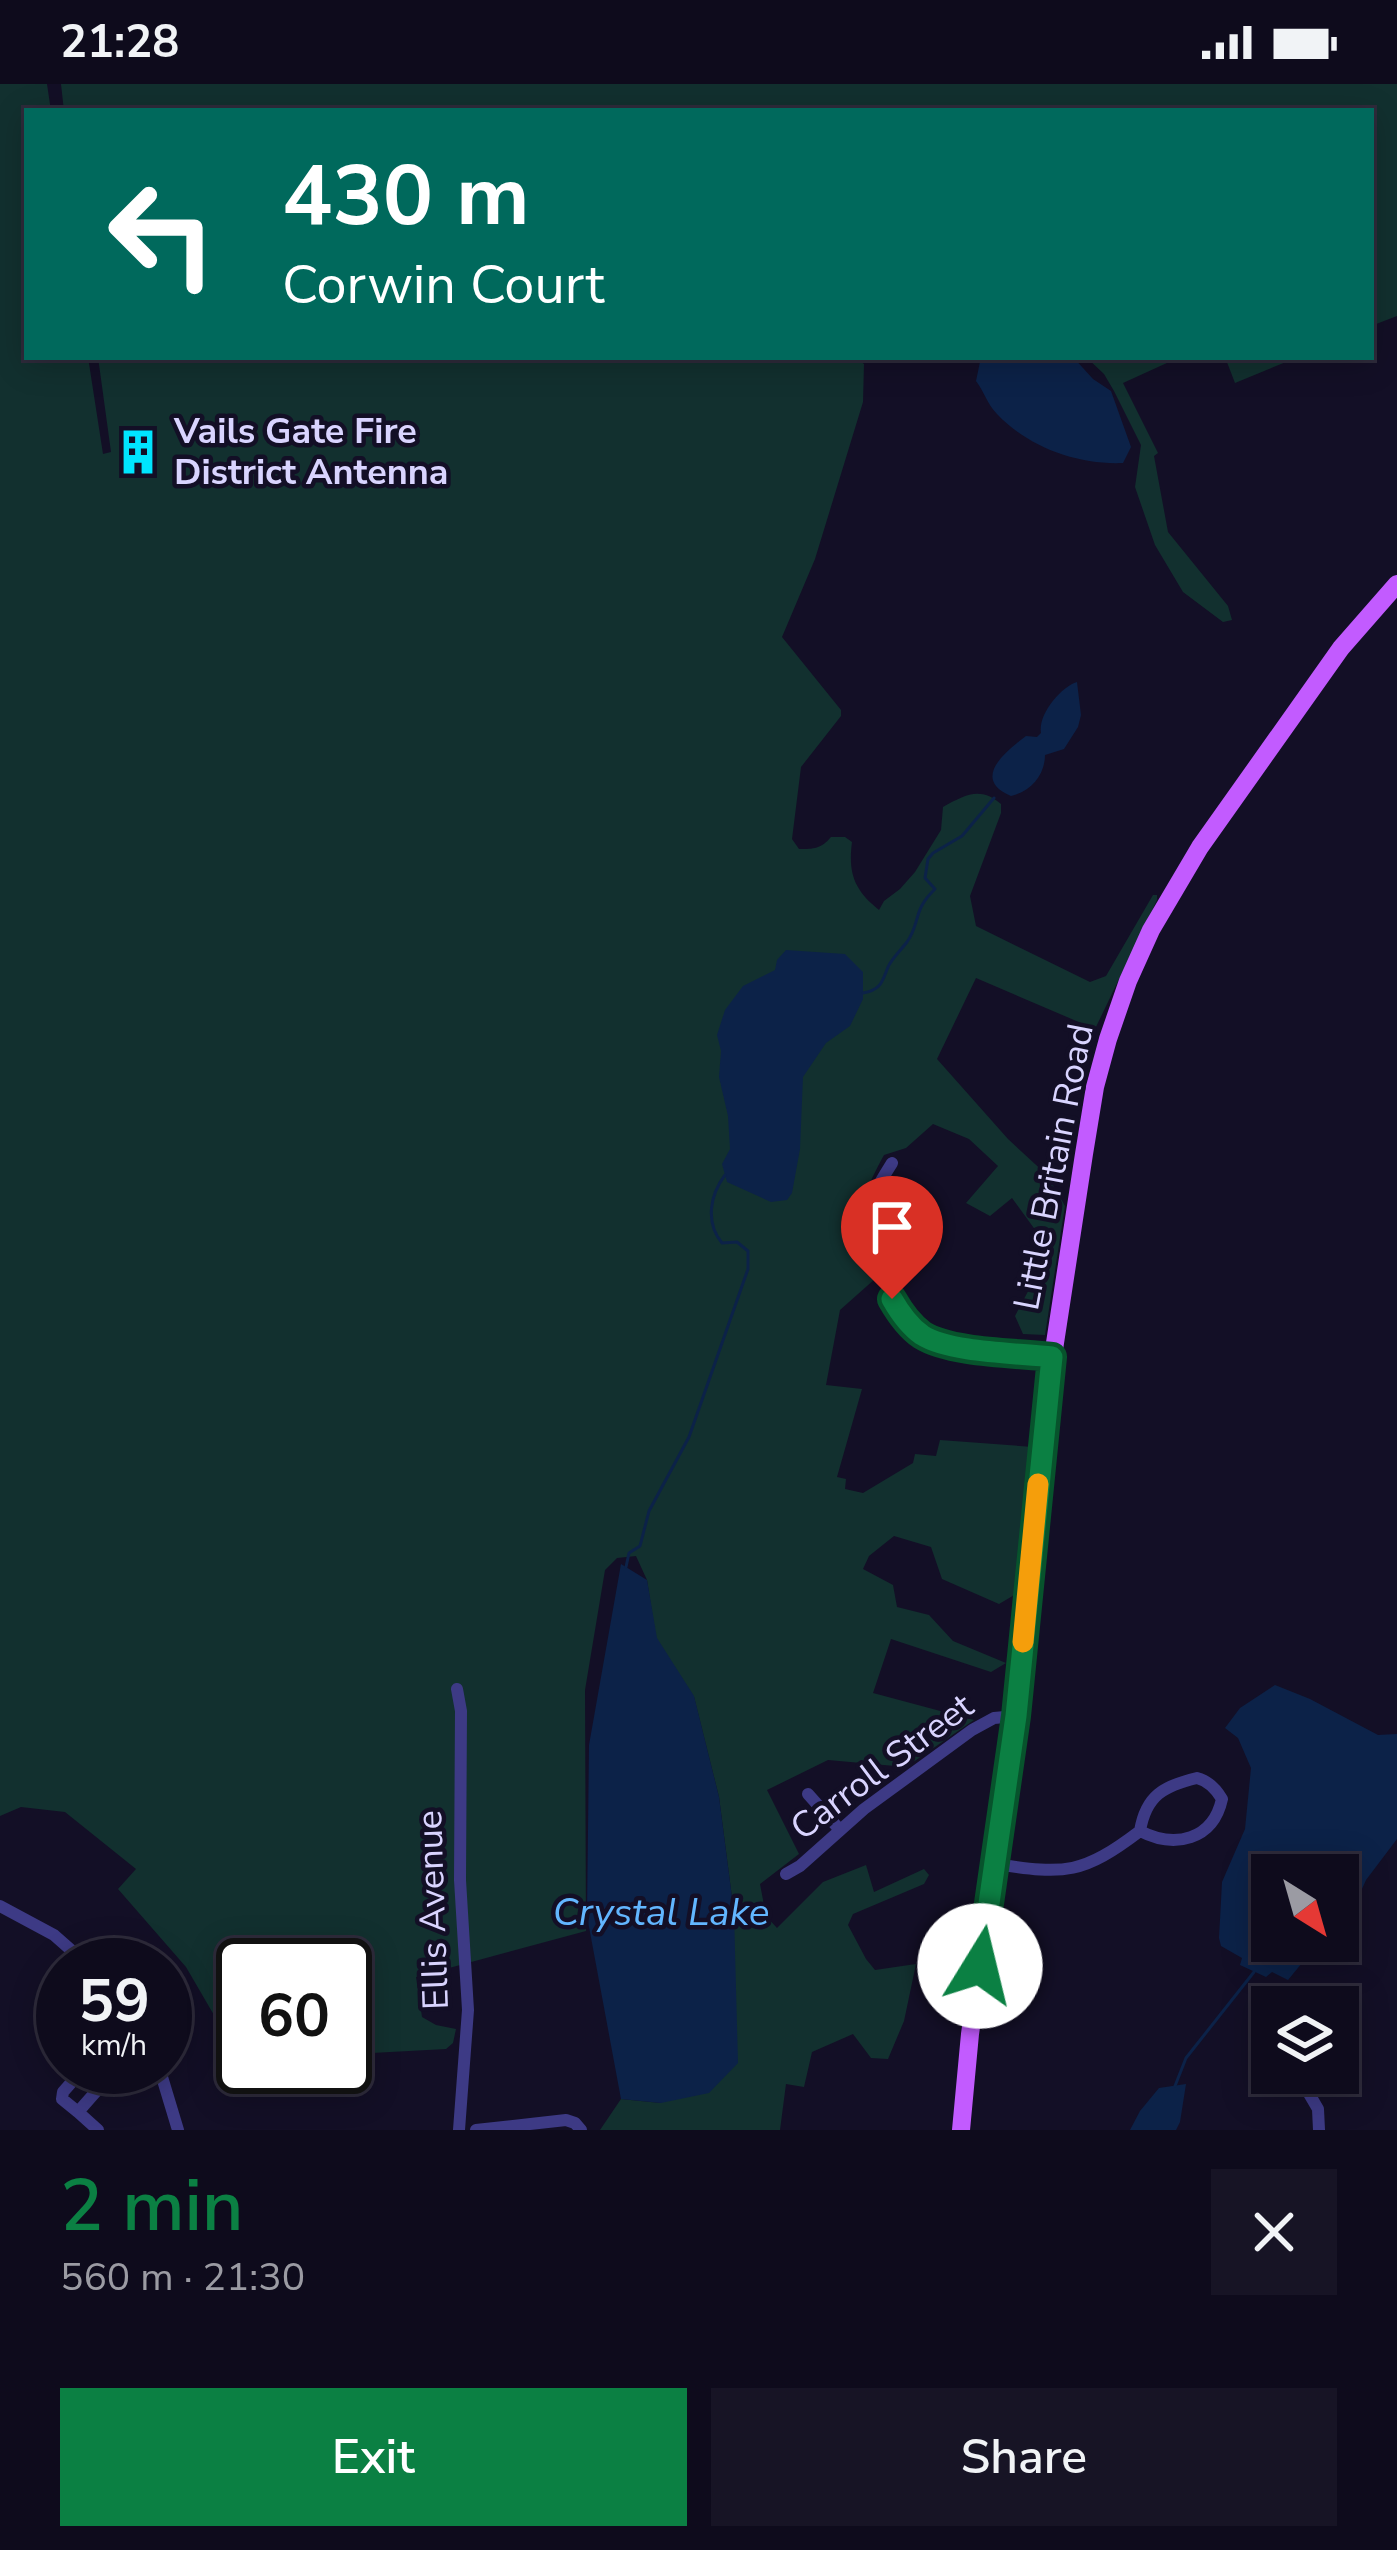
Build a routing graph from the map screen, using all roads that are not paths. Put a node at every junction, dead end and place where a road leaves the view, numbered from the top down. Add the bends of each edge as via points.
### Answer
1 (1397, 584) edge
2 (892, 1163) dead end
3 (1052, 1357) junction
4 (457, 1689) dead end
5 (1016, 1716) junction
6 (808, 1794) dead end
7 (840, 1830) junction
8 (1140, 1831) junction
9 (996, 1864) junction
10 (785, 1874) dead end
11 (0, 1906) edge
12 (57, 1938) edge
13 (63, 2094) edge
14 (94, 2094) edge
15 (167, 2094) edge
16 (1309, 2094) edge
17 (78, 2112) junction
18 (98, 2130) edge
19 (178, 2130) edge
20 (459, 2130) edge
21 (476, 2130) edge
22 (580, 2130) edge
23 (961, 2130) edge
24 (1319, 2130) edge

1 - 3 main road, Little Britain Road via 1341,648 1200,847 1136,964 1095,1087
2 - 3 street via 871,1219 892,1299 906,1320 938,1343
3 - 5 main road, Little Britain Road
4 - 20 street, Ellis Avenue via 468,2010
5 - 7 street, Carroll Street via 973,1730
5 - 9 main road, Little Britain Road
6 - 7 street
7 - 10 street, Carroll Street
8 - 8 street via 1148,1805 1166,1787 1204,1779 1222,1798 1219,1815 1195,1835 1166,1841
8 - 9 street via 1107,1856 1064,1870
9 - 23 main road, Little Britain Road
11 - 12 street
13 - 17 street
14 - 17 street
15 - 19 street
16 - 24 street
17 - 18 street
21 - 22 street via 566,2120

